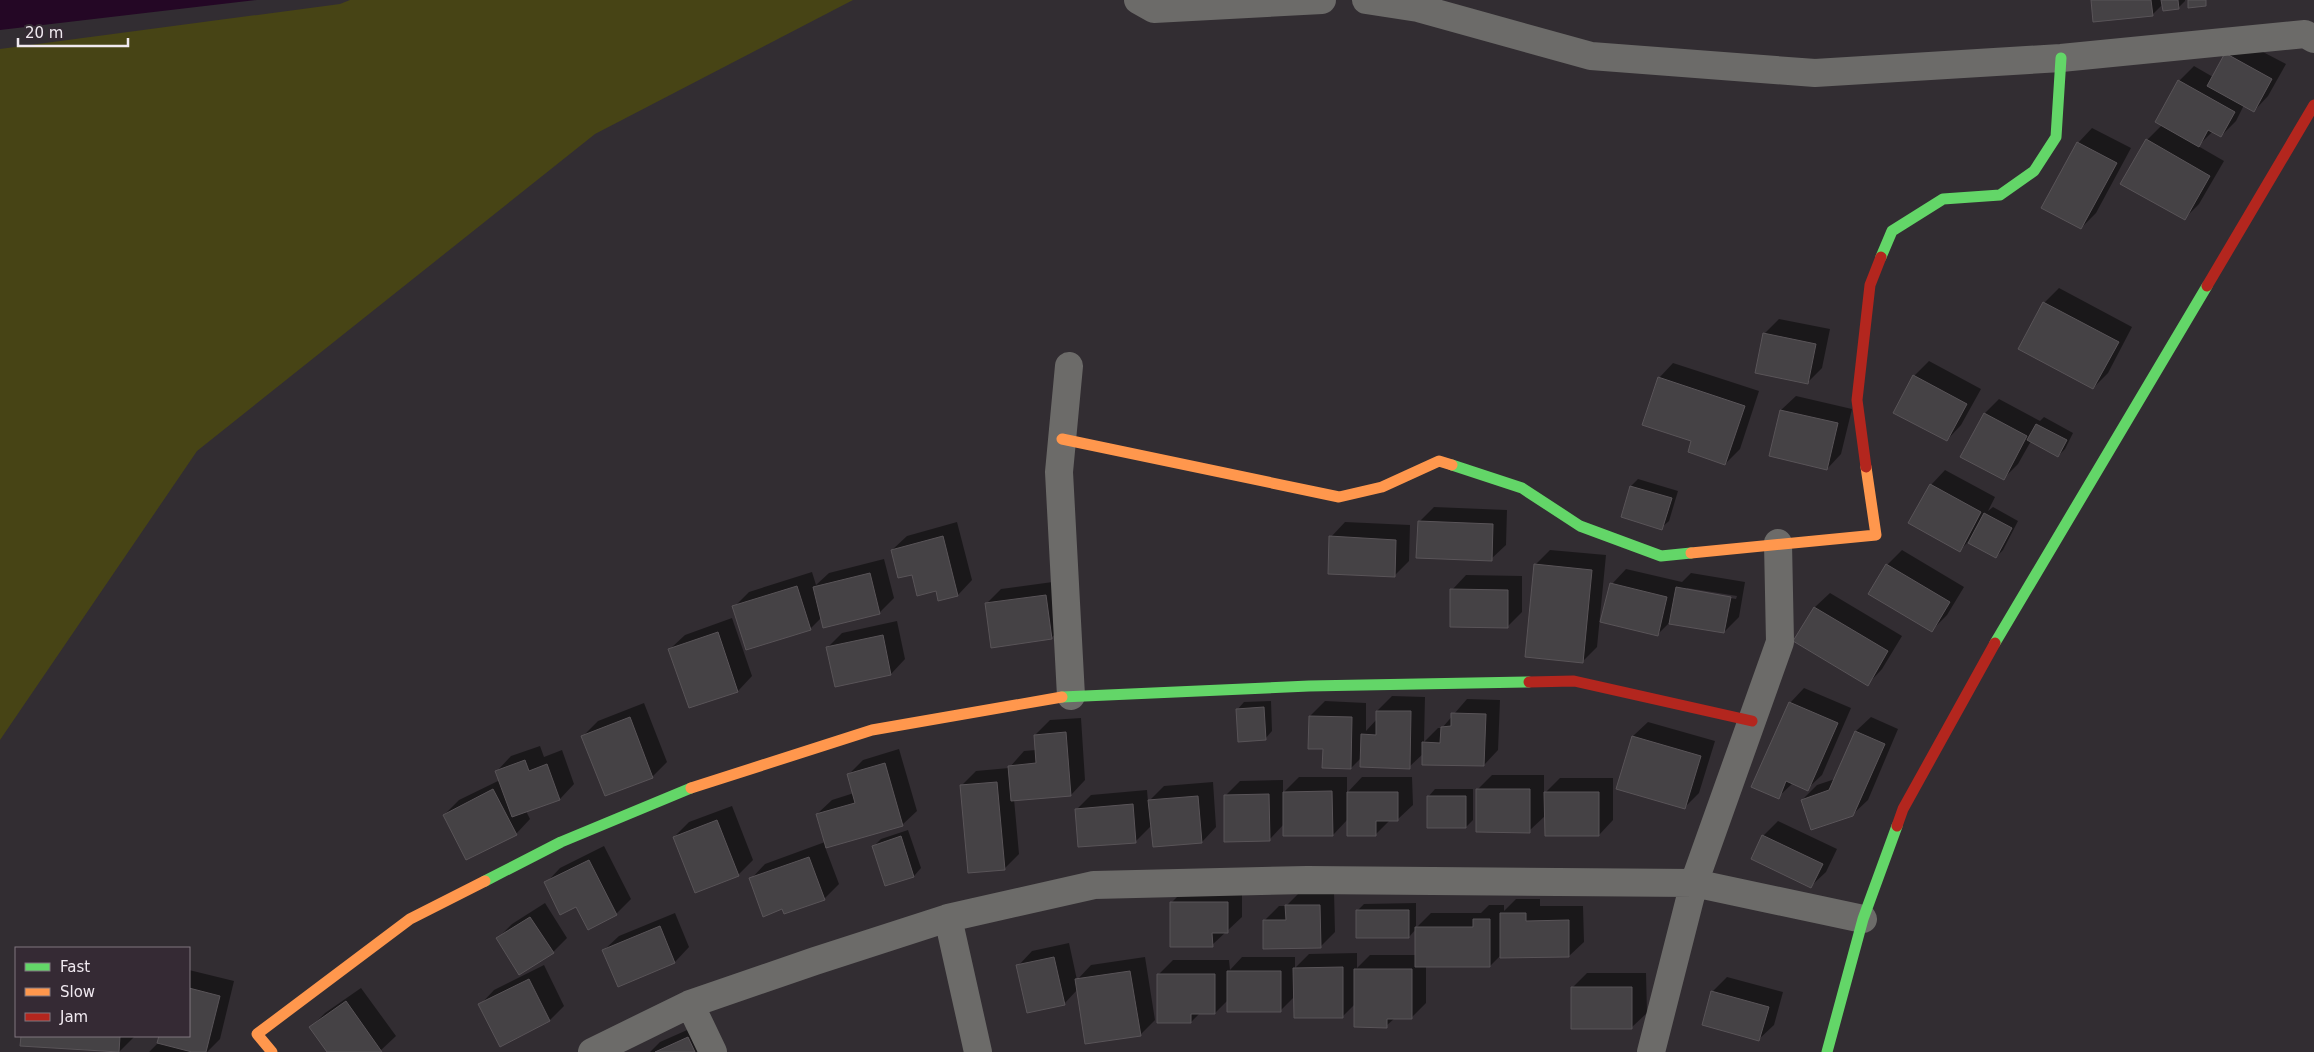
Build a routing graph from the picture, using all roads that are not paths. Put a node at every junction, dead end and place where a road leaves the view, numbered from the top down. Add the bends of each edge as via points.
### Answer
1 (1138, 0) edge
2 (1322, 0) edge
3 (1366, 0) edge
4 (2314, 39) edge
5 (2060, 58) junction
6 (2314, 106) edge
7 (1069, 366) dead end
8 (1062, 439) junction
9 (1778, 543) junction
10 (1071, 696) junction
11 (1752, 721) junction
12 (1694, 883) junction
13 (948, 918) junction
14 (1863, 919) junction
15 (690, 1004) junction
16 (272, 1052) edge
17 (592, 1052) edge
18 (712, 1052) edge
19 (978, 1052) edge
20 (1651, 1052) edge
21 (1827, 1052) edge

1 - 2 street via 1154,9
3 - 5 street via 1418,8 1591,56 1815,73
4 - 5 street via 2305,34
5 - 9 street via 2056,137 2034,171 2000,195 1943,199 1892,231 1870,285 1857,400 1876,535
6 - 14 street via 1971,683 1903,809
7 - 8 street
8 - 9 street via 1339,497 1382,487 1439,461 1522,488 1580,526 1661,556
8 - 10 street via 1059,472
9 - 11 street via 1780,642
10 - 11 street via 1574,680
10 - 16 street via 872,730 703,783 561,842 410,919 257,1034
11 - 12 street
12 - 13 street via 1307,880 1094,885
12 - 14 street
12 - 20 street
13 - 15 street
13 - 19 street
14 - 21 street
15 - 17 street
15 - 18 street

